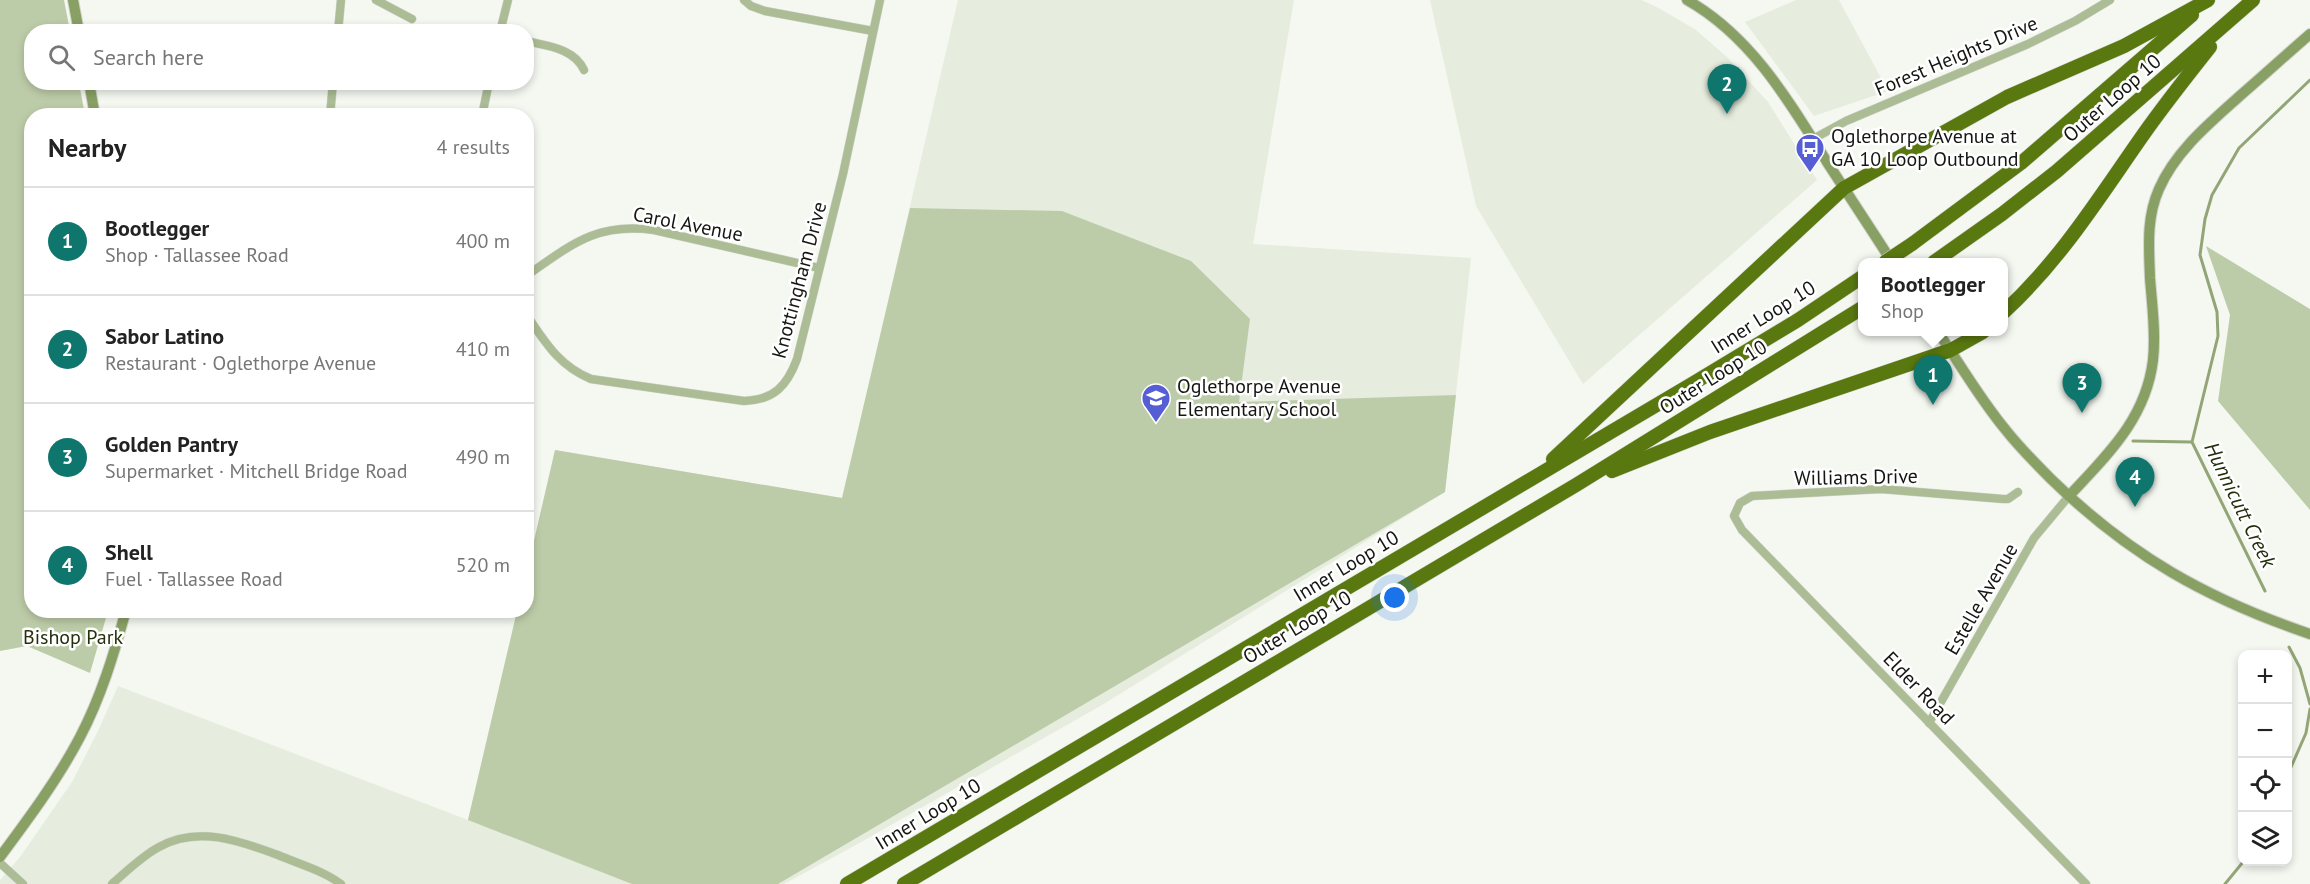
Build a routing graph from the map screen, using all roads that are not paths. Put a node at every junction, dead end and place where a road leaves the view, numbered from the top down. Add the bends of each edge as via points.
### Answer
1 (73, 0) edge
2 (341, 0) edge
3 (376, 0) edge
4 (508, 0) edge
5 (744, 0) edge
6 (880, 0) edge
7 (1687, 0) edge
8 (2110, 0) edge
9 (2208, 0) edge
10 (2253, 0) edge
11 (412, 19) dead end
12 (2228, 22) junction
13 (78, 24) edge
14 (339, 24) edge
15 (502, 24) edge
16 (873, 31) junction
17 (2310, 34) edge
18 (534, 43) edge
19 (584, 70) dead end
20 (90, 90) edge
21 (332, 90) edge
22 (487, 90) edge
23 (94, 108) edge
24 (331, 108) edge
25 (484, 108) edge
26 (1813, 139) junction
27 (1844, 188) junction
28 (1889, 258) edge
29 (1891, 258) edge
30 (1939, 258) edge
31 (819, 268) junction
32 (534, 270) edge
33 (1858, 281) edge
34 (2008, 308) edge
35 (1858, 311) edge
36 (534, 326) edge
37 (1941, 336) edge
38 (1976, 336) edge
39 (1951, 350) junction
40 (1534, 476) junction
41 (1576, 485) junction
42 (2018, 492) dead end
43 (2069, 496) junction
44 (1735, 512) joint
45 (124, 618) edge
46 (2310, 634) edge
47 (1929, 723) junction
48 (0, 856) edge
49 (0, 863) edge
50 (23, 884) edge
51 (112, 884) edge
52 (341, 884) edge
53 (847, 884) edge
54 (904, 884) edge
55 (2086, 884) edge

1 - 13 main road
2 - 14 street
3 - 11 street
4 - 15 street
5 - 16 street via 765,12
6 - 16 street, Knottingham Drive
7 - 26 main road via 1722,24 1758,60
8 - 26 street, Forest Heights Drive via 2052,33
9 - 27 highway via 2124,46 2007,97
9 - 29 highway, bridge via 2021,163
10 - 12 highway, Outer Loop 10
12 - 30 highway, Outer Loop 10 via 2057,171
12 - 34 highway via 2144,132 2075,234
16 - 31 street, Knottingham Drive
17 - 43 main road via 2189,143 2158,190 2148,234 2153,338 2149,382 2131,425
18 - 19 street via 571,55
20 - 23 main road
21 - 24 street
22 - 25 street
26 - 27 main road
27 - 28 main road
27 - 40 highway
31 - 32 street, Carol Avenue via 630,227 587,237
31 - 36 street, Knottingham Drive via 794,367 773,395 756,401 591,379 570,369
33 - 40 highway, Inner Loop 10
35 - 41 highway, Outer Loop 10
37 - 39 main road
38 - 39 highway
39 - 41 highway via 1710,432
39 - 43 main road via 2004,429
40 - 53 highway, Inner Loop 10
41 - 54 highway, Outer Loop 10
42 - 44 street, Williams Drive via 2008,499 1881,489 1763,496 1745,499
43 - 46 main road via 2116,536 2169,573 2227,603
43 - 47 street, Estelle Avenue via 2034,538
44 - 47 street, Elder Road via 1742,530
45 - 48 main road via 81,735 64,766
47 - 55 street, Elder Road
49 - 50 street
51 - 52 street via 160,846 205,836 236,840 317,870

